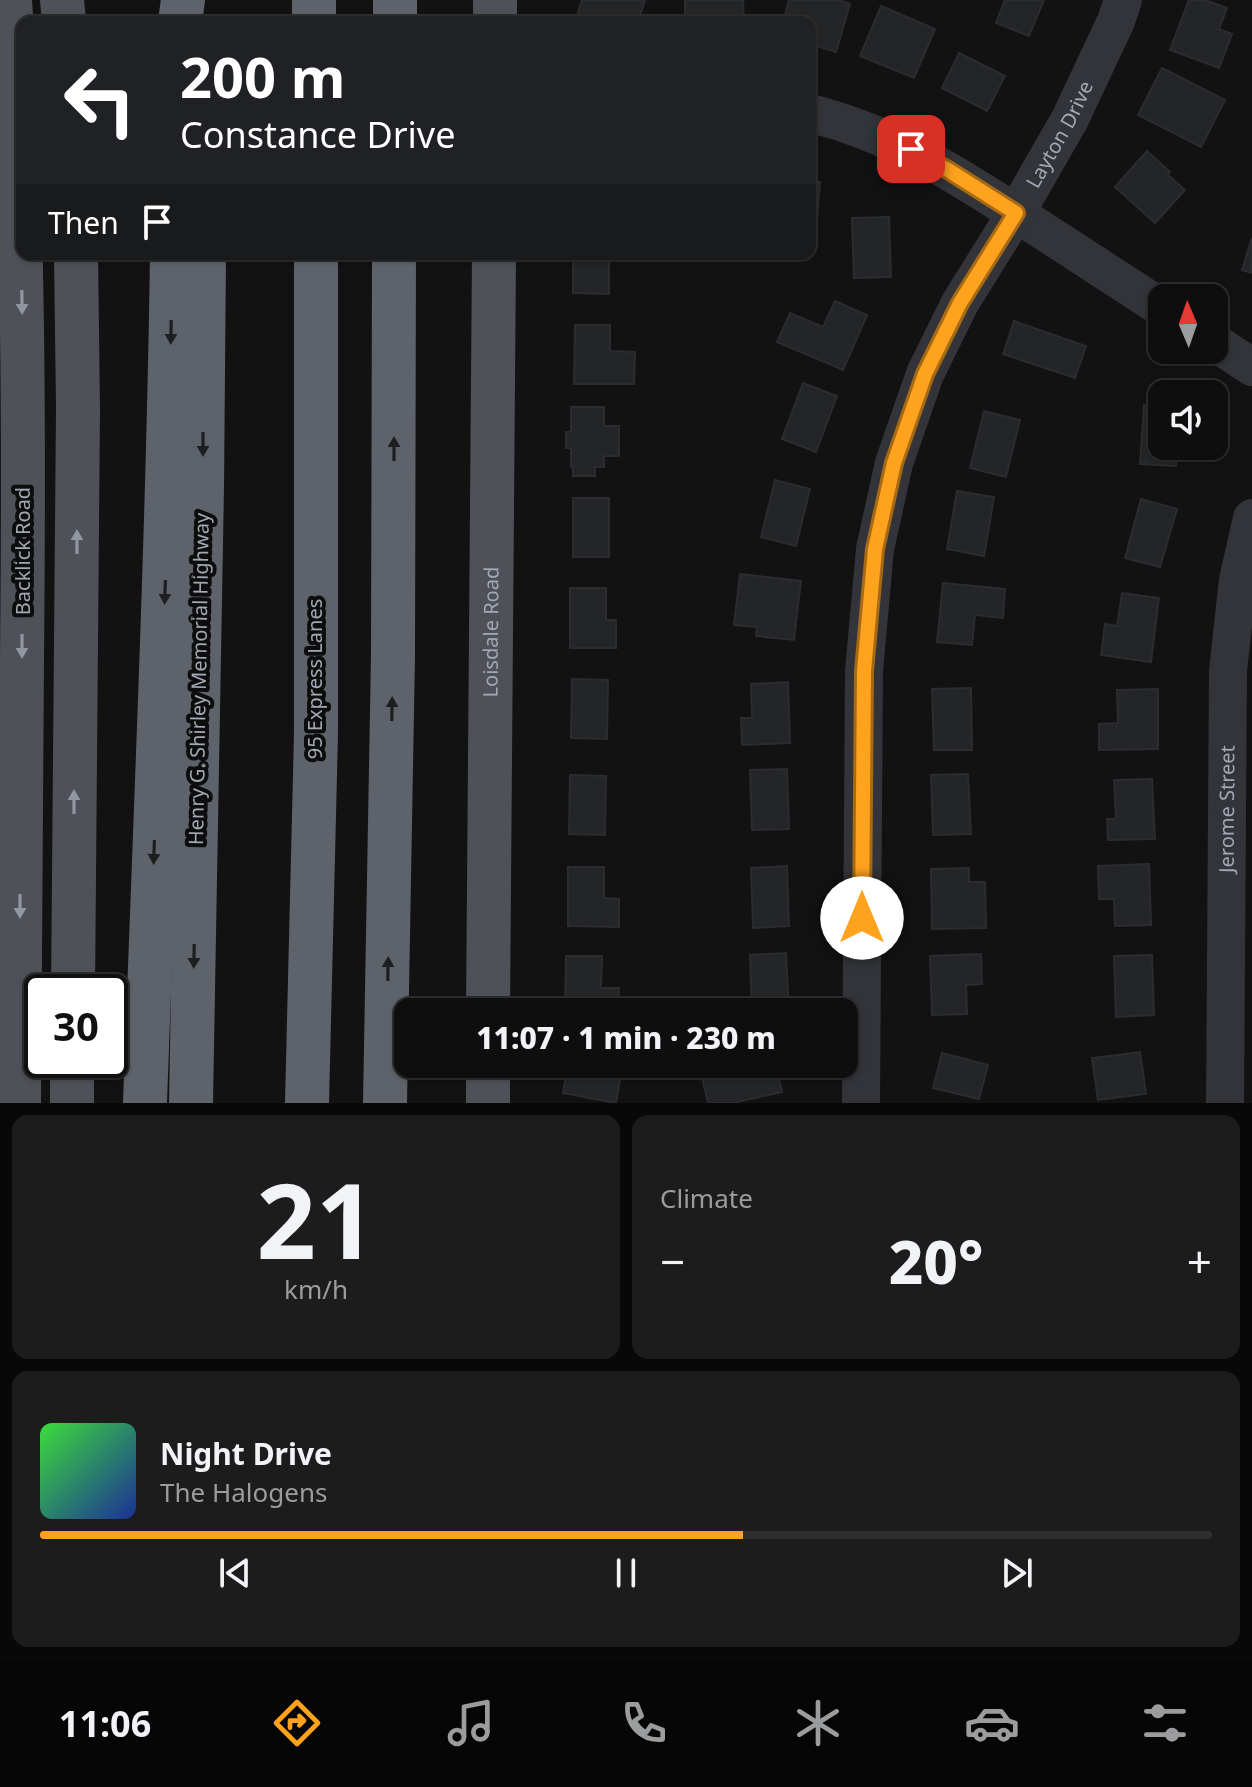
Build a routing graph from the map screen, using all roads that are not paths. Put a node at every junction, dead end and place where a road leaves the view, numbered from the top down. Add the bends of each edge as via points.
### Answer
1 (10, 0) edge
2 (1123, 0) edge
3 (16, 98) edge
4 (816, 115) edge
5 (1016, 213) junction
6 (21, 260) edge
7 (76, 260) edge
8 (172, 260) edge
9 (204, 260) edge
10 (316, 260) edge
11 (394, 260) edge
12 (494, 260) edge
13 (1148, 299) edge
14 (1228, 351) edge
15 (1252, 367) edge
16 (1252, 518) edge
17 (1239, 888) edge
18 (73, 974) edge
19 (488, 998) edge
20 (72, 1078) edge
21 (488, 1078) edge
22 (19, 1103) edge
23 (72, 1103) edge
24 (145, 1103) edge
25 (191, 1103) edge
26 (307, 1103) edge
27 (385, 1103) edge
28 (488, 1103) edge
29 (861, 1103) edge
30 (1225, 1103) edge

1 -> 3 main road, Backlick Road
2 - 5 street, Layton Drive via 1070,119
4 - 5 street via 911,149
5 - 13 street
5 - 29 street, Layton Drive via 960,303 925,374 894,463 875,549 864,671
6 -> 22 main road, Backlick Road
18 -> 7 main road
8 -> 24 highway
9 -> 25 highway, Henry G. Shirley Memorial Highway
10 - 26 highway, 95 Express Lanes via 316,733
27 -> 11 highway
12 - 19 main road, Loisdale Road
14 - 15 street
16 - 17 street, Jerome Street via 1238,580 1228,671
17 - 30 street, Jerome Street
20 - 23 main road
21 - 28 main road

